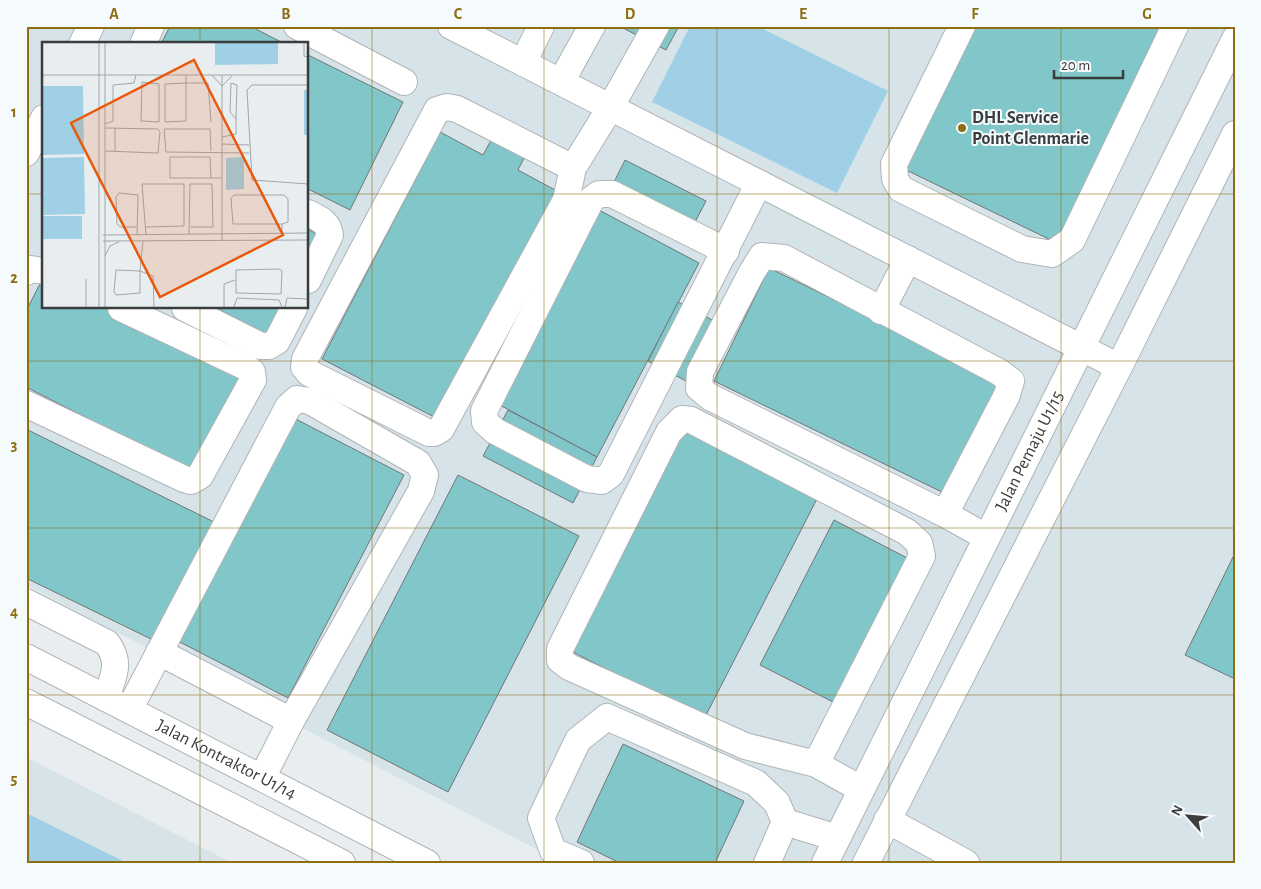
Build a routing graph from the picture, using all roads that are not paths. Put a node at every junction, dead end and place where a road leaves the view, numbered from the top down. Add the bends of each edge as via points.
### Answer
1 (90, 26) edge
2 (152, 26) edge
3 (297, 26) edge
4 (451, 26) edge
5 (541, 26) edge
6 (592, 26) edge
7 (656, 26) edge
8 (962, 26) edge
9 (1175, 26) edge
10 (332, 34) edge
11 (1235, 38) edge
12 (83, 42) edge
13 (144, 42) edge
14 (524, 63) junction
15 (404, 82) dead end
16 (561, 82) junction
17 (610, 108) junction
18 (42, 122) edge
19 (1235, 134) edge
20 (26, 153) edge
21 (573, 168) junction
22 (759, 183) junction
23 (309, 214) edge
24 (726, 251) junction
25 (908, 259) junction
26 (42, 271) edge
27 (26, 272) edge
28 (309, 278) edge
29 (123, 309) edge
30 (187, 309) edge
31 (293, 309) edge
32 (881, 311) junction
33 (1082, 348) junction
34 (1119, 367) junction
35 (26, 404) edge
36 (945, 514) junction
37 (986, 537) junction
38 (26, 602) edge
39 (159, 652) junction
40 (26, 657) edge
41 (106, 698) junction
42 (26, 702) edge
43 (129, 710) junction
44 (291, 721) junction
45 (816, 764) junction
46 (262, 778) junction
47 (861, 789) junction
48 (888, 820) junction
49 (785, 822) junction
50 (837, 838) junction
51 (342, 863) edge
52 (427, 863) edge
53 (581, 863) edge
54 (766, 863) edge
55 (825, 863) edge
56 (866, 863) edge
57 (966, 863) edge

1 - 12 street
2 - 13 street
3 - 10 street
4 - 14 street
5 - 14 street
6 - 16 street
7 - 17 street
8 - 9 street via 894,164 895,179 901,189 1022,249 1052,254 1072,240
10 - 15 street
11 - 33 street, Jalan Pemaju U1/15
14 - 16 street
16 - 17 street
17 - 21 street
17 - 22 street
18 - 20 street
19 - 34 street
21 - 21 street via 566,200 441,429 429,433 309,374 304,367 305,359 437,110 457,109
22 - 24 street
22 - 25 street
23 - 28 street via 325,222 330,235
24 - 24 street via 611,474 602,481 587,479 495,432 485,422 484,411 591,200 599,194 612,194
25 - 32 street
25 - 33 street
26 - 27 street via 31,269
29 - 35 street via 252,372 253,380 200,476 192,482 184,479
30 - 31 street via 262,346 269,346 277,341
32 - 36 street via 999,372 1010,381 1007,394
32 - 36 street via 784,258 762,256 700,372 699,388 710,397
33 - 34 street
33 - 37 street, Jalan Pemaju U1/15
34 - 48 street
36 - 37 street
37 - 47 street, Jalan Pemaju U1/15
38 - 41 street via 107,643 114,653 116,665
39 - 43 street
39 - 44 street
39 - 44 street via 288,407 298,399 310,402 418,463 425,475 421,491
40 - 41 street, Jalan Kontraktor U1/14
41 - 43 street, Jalan Kontraktor U1/14
42 - 51 street
43 - 46 street, Jalan Kontraktor U1/14
44 - 46 street
45 - 45 street via 922,556 919,544 907,532 691,420 682,419 669,432 560,649 560,660 745,746
45 - 47 street
46 - 52 street, Jalan Kontraktor U1/14
47 - 50 street, Jalan Pemaju U1/15
48 - 56 street
48 - 57 street
49 - 50 street
49 - 53 street via 777,803 756,782 607,717 578,740 541,818 553,851
49 - 54 street
50 - 55 street, Jalan Pemaju U1/15

